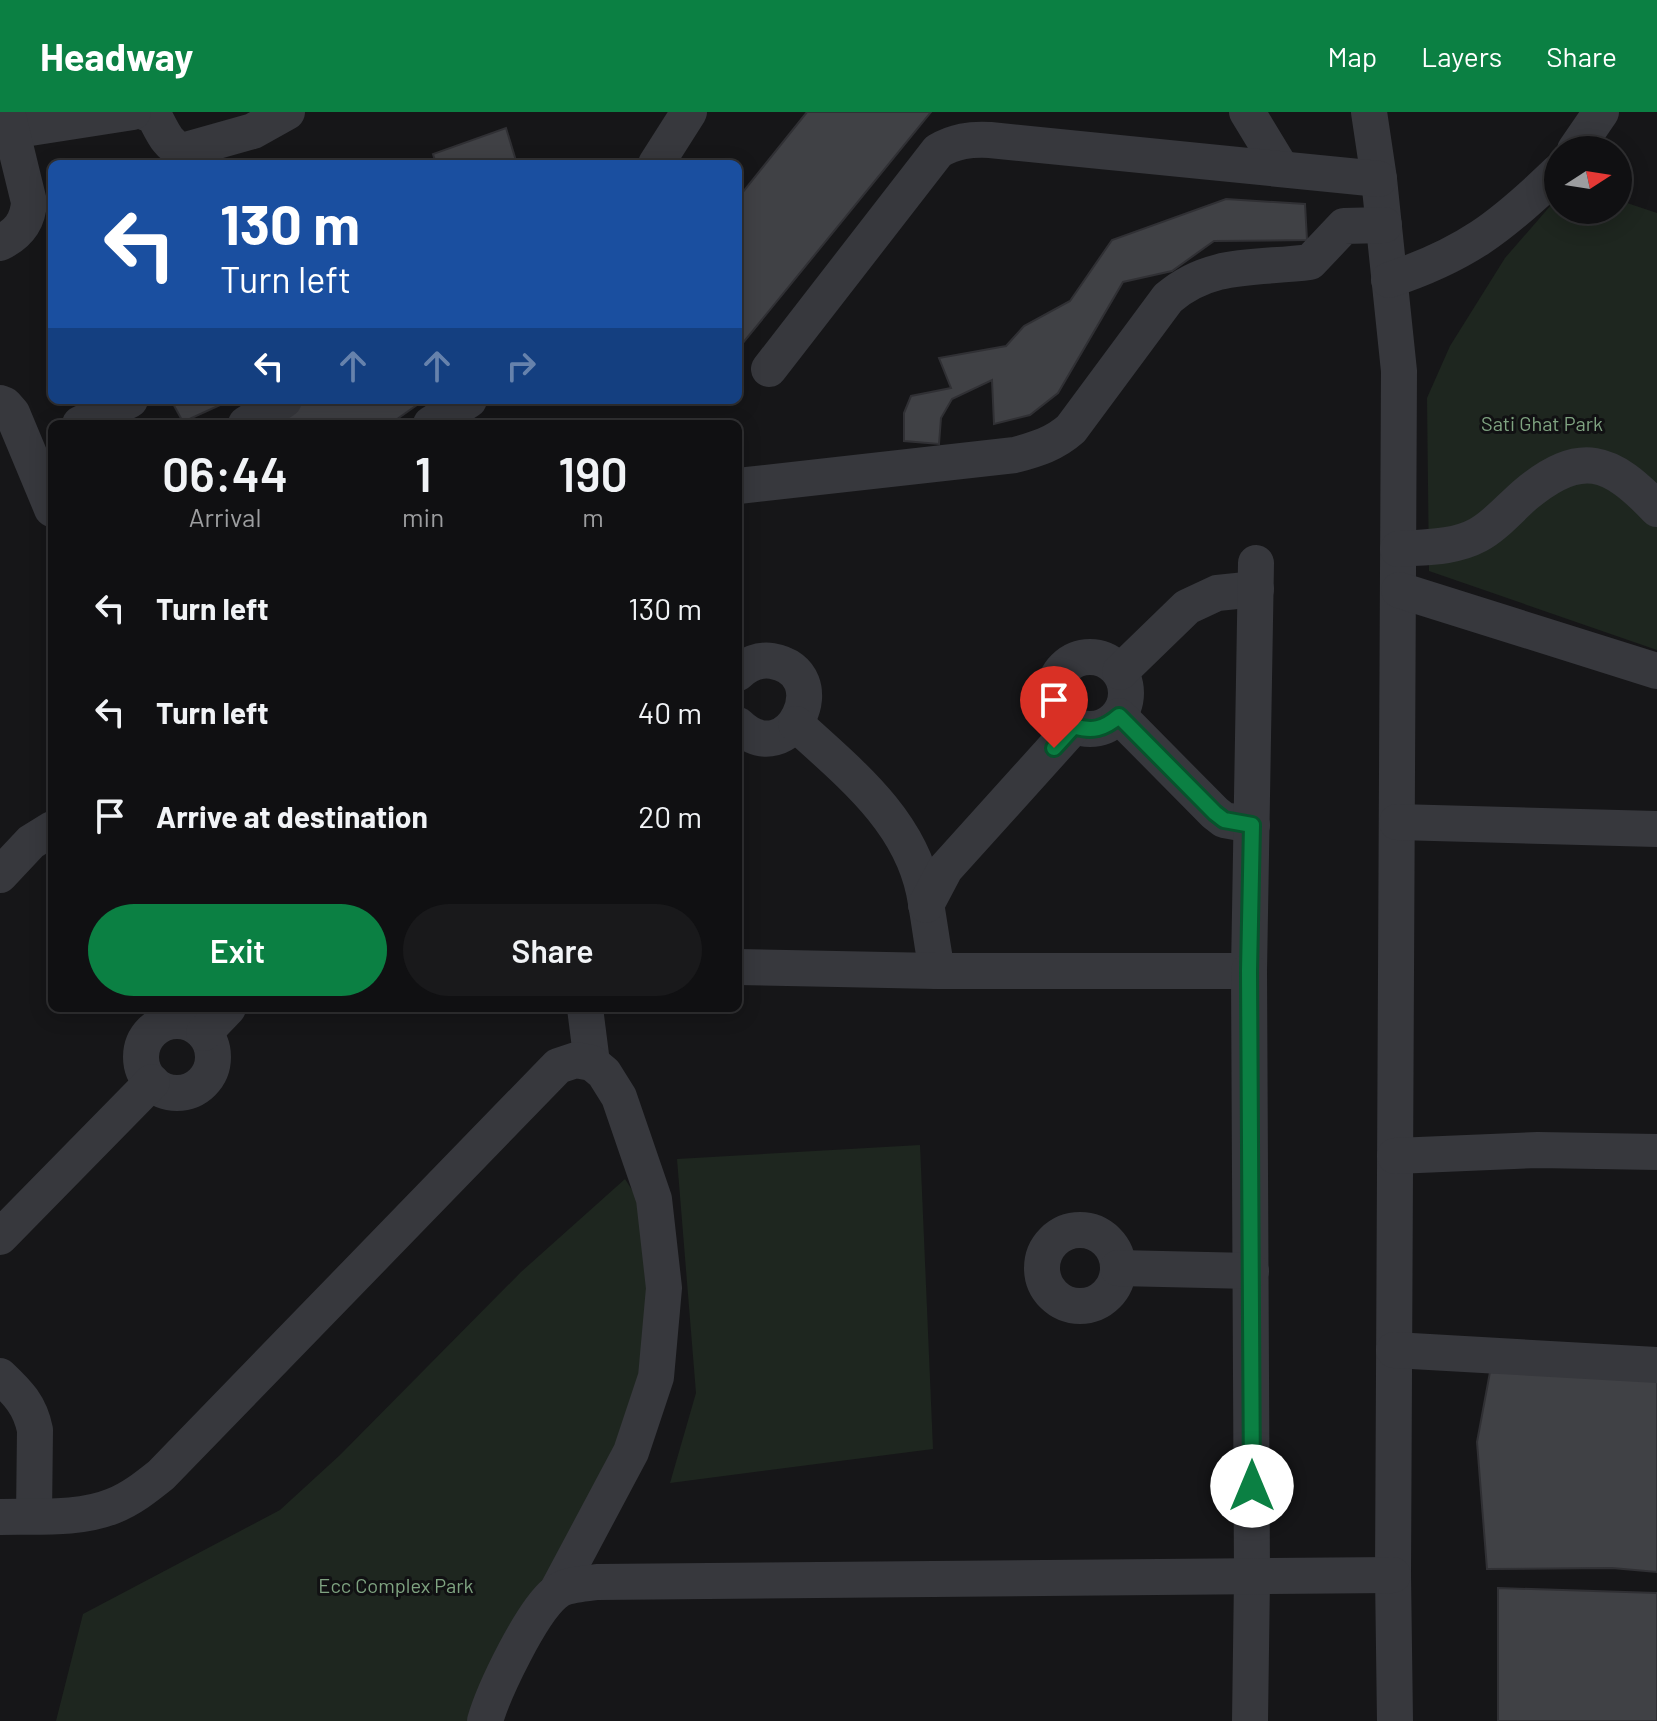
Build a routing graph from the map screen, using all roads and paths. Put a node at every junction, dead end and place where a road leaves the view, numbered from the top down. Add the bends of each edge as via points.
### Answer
1 (133, 112) edge
2 (144, 112) edge
3 (287, 112) edge
4 (689, 112) edge
5 (1247, 112) edge
6 (1369, 112) edge
7 (1601, 112) edge
8 (9, 121) edge
9 (1585, 136) edge
10 (659, 160) edge
11 (1281, 168) junction
12 (1379, 179) junction
13 (1544, 184) edge
14 (1384, 225) junction
15 (0, 243) edge
16 (1389, 280) junction
17 (769, 369) dead end
18 (0, 403) edge
19 (122, 404) edge
20 (278, 404) edge
21 (88, 420) edge
22 (252, 420) edge
23 (40, 443) edge
24 (742, 485) edge
25 (48, 487) edge
26 (1657, 509) edge
27 (1398, 549) junction
28 (1399, 590) junction
29 (742, 670) edge
30 (1657, 671) edge
31 (1120, 672) junction
32 (1119, 716) junction
33 (796, 724) junction
34 (1074, 726) junction
35 (742, 730) edge
36 (1397, 822) junction
37 (1252, 825) junction
38 (1657, 829) edge
39 (48, 831) edge
40 (0, 875) edge
41 (926, 905) junction
42 (742, 967) edge
43 (937, 971) junction
44 (1249, 971) junction
45 (586, 1012) edge
46 (216, 1020) edge
47 (592, 1063) junction
48 (152, 1082) junction
49 (1657, 1152) edge
50 (1395, 1156) junction
51 (0, 1237) edge
52 (1118, 1268) dead end
53 (1251, 1271) junction
54 (1394, 1350) junction
55 (1657, 1365) edge
56 (0, 1376) edge
57 (17, 1516) edge
58 (1393, 1575) junction
59 (1252, 1578) junction
60 (557, 1591) junction
61 (485, 1721) edge
62 (1250, 1721) edge
63 (1395, 1721) edge

1 - 8 street
2 - 3 street via 154,116 167,141 182,151 253,131
4 - 10 street
5 - 11 street
6 - 12 street
7 - 9 street
8 - 15 street via 29,215
11 - 12 street
11 - 17 street via 990,140 952,143 938,151
12 - 14 street
13 - 16 street via 1493,230 1456,254
14 - 16 street
14 - 24 street via 1344,226 1310,262 1221,270 1184,284 1168,298 1071,429 1040,448
16 - 27 street via 1399,371
18 - 23 street
19 - 21 street
20 - 22 street
23 - 25 street
26 - 27 street via 1619,473 1599,465 1578,465 1557,472 1478,535 1452,545
27 - 28 street
28 - 30 street
28 - 36 street
29 - 33 street via 751,663 777,661 798,676 805,701
31 - 32 street via 1127,694
31 - 34 street via 1102,658 1090,657 1079,658 1061,672 1054,696 1064,719
31 - 37 street via 1187,607 1256,576
32 - 34 street via 1098,729
32 - 37 street via 1215,813
33 - 35 street via 775,737
33 - 41 street via 896,826
34 - 41 street via 945,869
36 - 38 street
36 - 50 street
37 - 44 street
39 - 40 street
41 - 43 street
42 - 43 street
43 - 44 street
44 - 53 street
45 - 47 street
46 - 48 street via 212,1060 203,1081 183,1092
46 - 48 street via 166,1022 155,1028 142,1048 141,1061
47 - 57 street via 576,1060 558,1066 140,1492 112,1507 79,1514
47 - 60 street via 619,1097 654,1199 664,1288 656,1377 631,1452
48 - 51 street
49 - 50 street
50 - 54 street
52 - 53 street
53 - 59 street
54 - 55 street
54 - 58 street
56 - 57 street via 21,1396 35,1430
58 - 59 street
58 - 63 street
59 - 60 street via 597,1582
59 - 62 street
60 - 61 street via 516,1651

